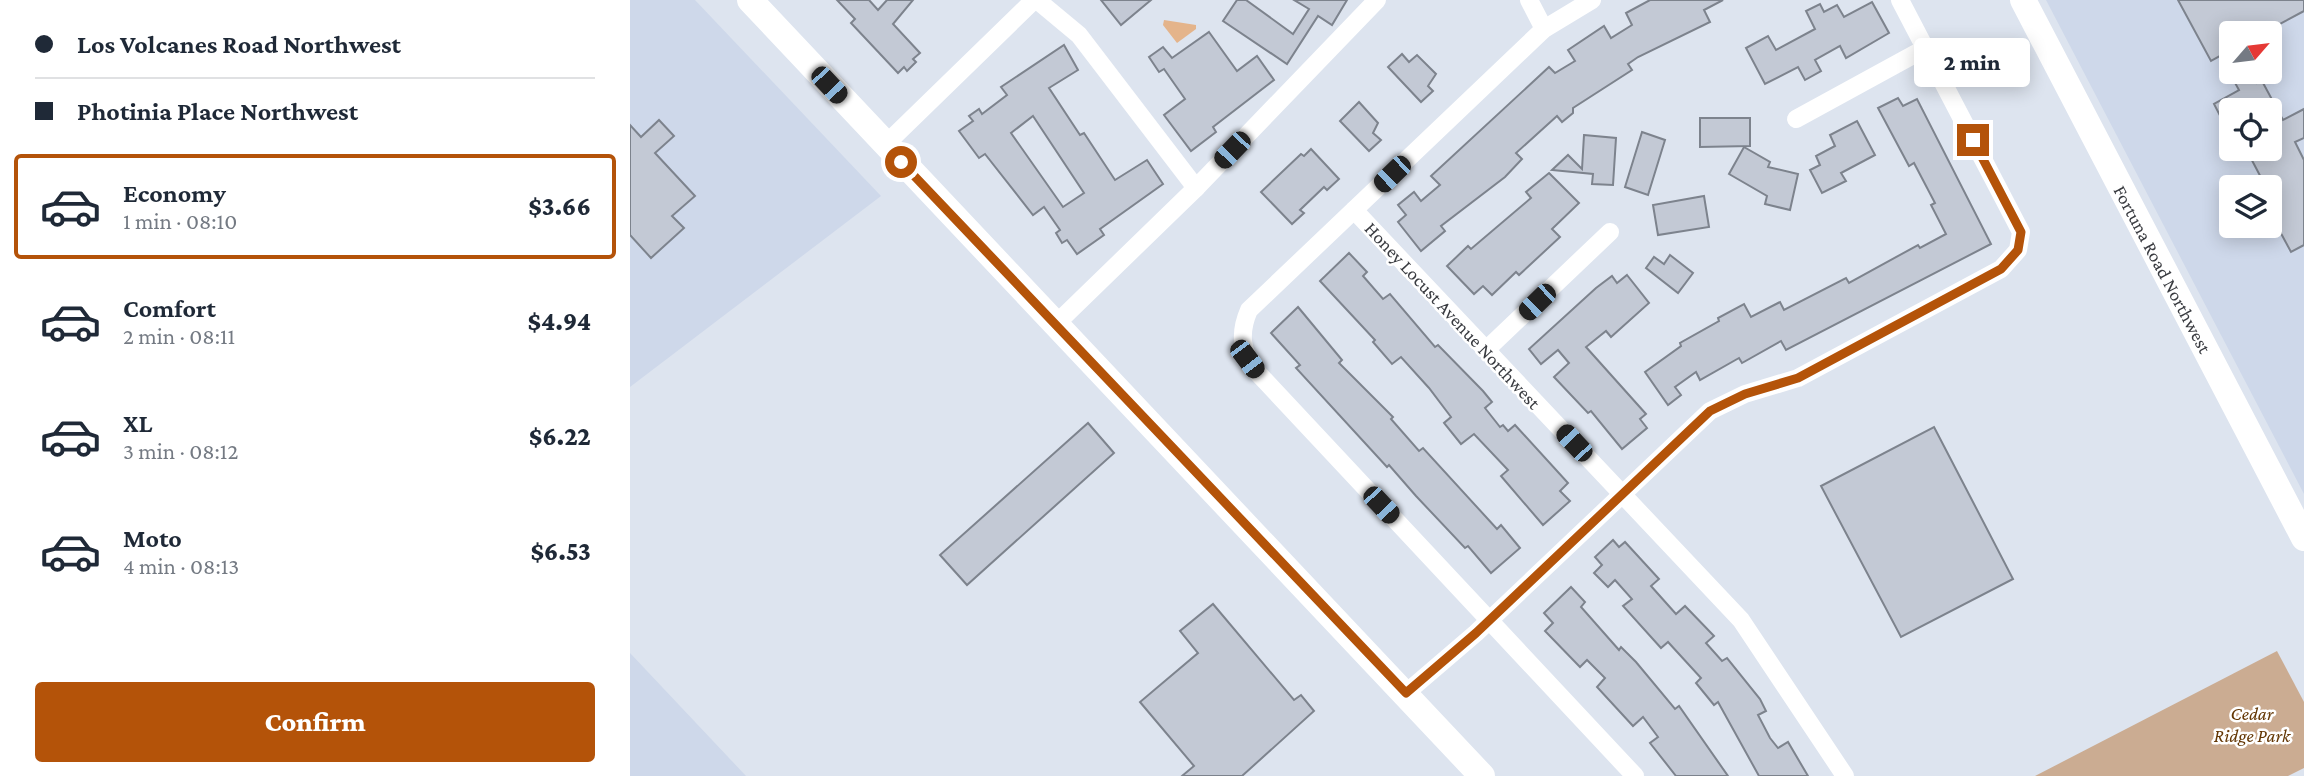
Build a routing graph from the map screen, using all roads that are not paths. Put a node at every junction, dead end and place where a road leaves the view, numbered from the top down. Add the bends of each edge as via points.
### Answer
1 (750, 0) edge
2 (1035, 0) edge
3 (1377, 0) edge
4 (1529, 0) edge
5 (1592, 0) edge
6 (1900, 0) edge
7 (2023, 0) edge
8 (1544, 29) junction
9 (1924, 49) junction
10 (1796, 119) dead end
11 (885, 145) junction
12 (1196, 188) junction
13 (1354, 210) junction
14 (1610, 232) dead end
15 (1057, 323) junction
16 (1487, 349) junction
17 (1621, 494) junction
18 (2304, 538) edge
19 (1490, 620) junction
20 (1406, 693) junction
21 (1482, 776) edge
22 (1635, 776) edge
23 (1845, 776) edge

1 - 11 street
2 - 11 street
2 - 12 street via 1079,35
3 - 12 street
4 - 8 street
5 - 8 street
6 - 9 street
7 - 18 street, Fortuna Road Northwest
8 - 13 street
9 - 10 street
9 - 17 street via 2021,232 2018,250 2001,269 1798,378 1745,394 1710,411
11 - 15 street
12 - 15 street
13 - 16 street, Honey Locust Avenue Northwest
13 - 19 street via 1249,310 1242,325 1247,359
14 - 16 street
15 - 20 street
16 - 17 street, Honey Locust Avenue Northwest
17 - 19 street
17 - 23 street, Honey Locust Avenue Northwest via 1741,620
19 - 20 street
19 - 22 street
20 - 21 street

